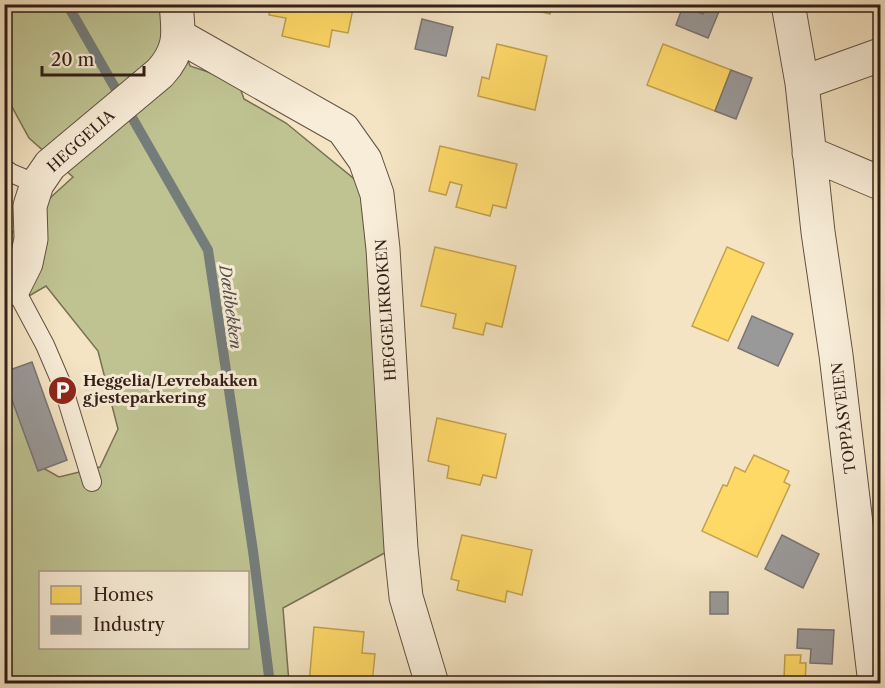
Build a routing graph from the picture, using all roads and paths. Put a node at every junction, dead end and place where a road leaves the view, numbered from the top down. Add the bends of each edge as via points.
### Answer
1 (176, 4) edge
2 (788, 4) edge
3 (176, 48) junction
4 (880, 55) edge
5 (802, 83) junction
6 (809, 153) junction
7 (4, 168) edge
8 (43, 175) junction
9 (880, 183) edge
10 (9, 288) edge
11 (92, 482) dead end
12 (432, 684) edge
13 (875, 684) edge

1 - 3 street
2 - 5 street, TOPPÅSVEIEN
3 - 8 street, HEGGELIA via 160,73
3 - 12 street, HEGGELIKROKEN via 343,129 365,160 377,194 383,249 406,597
4 - 5 street
5 - 6 street, TOPPÅSVEIEN
6 - 9 street
6 - 13 street, TOPPÅSVEIEN
7 - 8 lane via 11,173
8 - 10 street, HEGGELIA via 30,206 31,239 26,263
10 - 11 lane via 45,345 63,387

